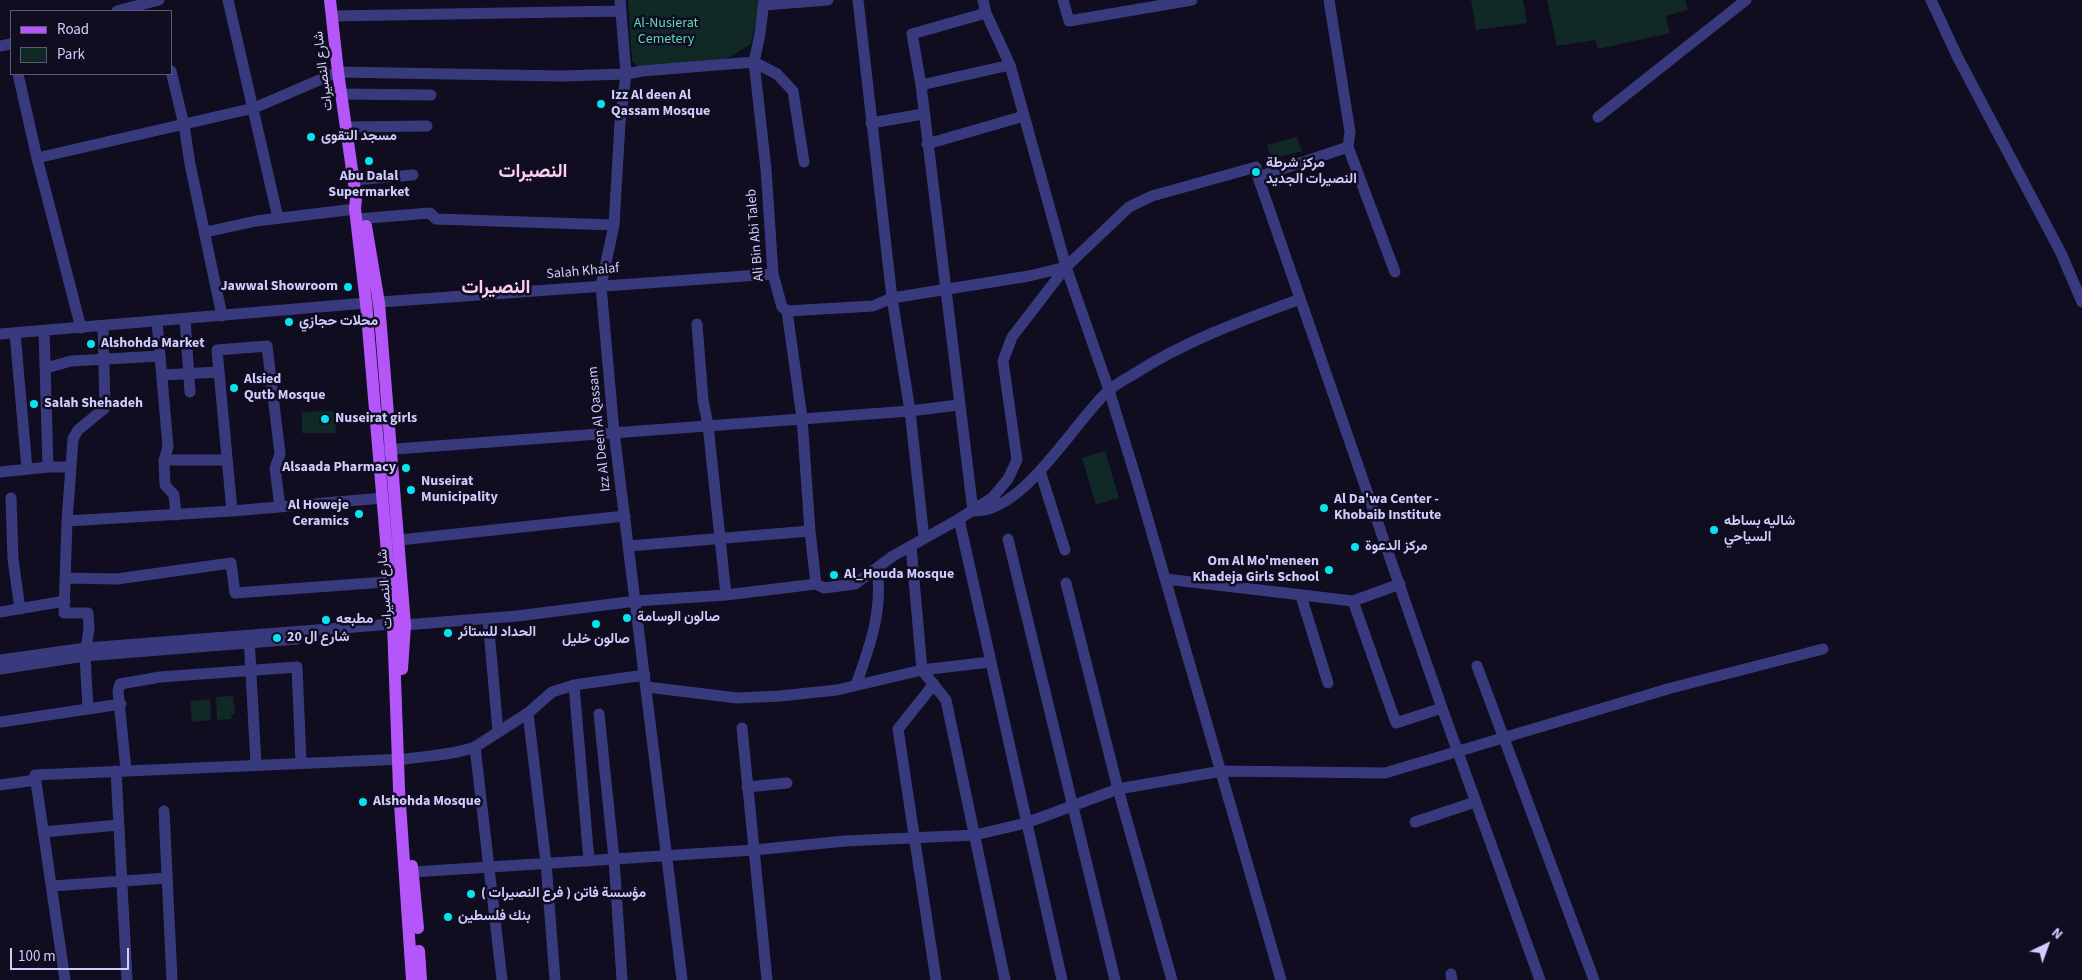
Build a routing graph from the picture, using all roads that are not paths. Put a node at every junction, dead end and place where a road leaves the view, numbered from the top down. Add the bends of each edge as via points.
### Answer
1 (228, 0) edge
2 (330, 0) edge
3 (828, 0) edge
4 (858, 0) edge
5 (983, 0) edge
6 (1063, 0) edge
7 (1192, 0) edge
8 (1329, 0) edge
9 (1746, 0) edge
10 (1931, 0) edge
11 (764, 2) edge
12 (157, 4) edge
13 (621, 5) edge
14 (123, 10) edge
15 (986, 13) junction
16 (332, 16) junction
17 (754, 62) junction
18 (1010, 65) junction
19 (338, 72) junction
20 (626, 74) junction
21 (18, 75) edge
22 (172, 75) edge
23 (921, 85) junction
24 (341, 94) junction
25 (431, 95) dead end
26 (254, 108) junction
27 (923, 114) junction
28 (1024, 116) junction
29 (1598, 116) dead end
30 (871, 123) junction
31 (184, 125) junction
32 (427, 126) dead end
33 (346, 127) junction
34 (927, 144) junction
35 (1348, 147) junction
36 (36, 158) junction
37 (804, 162) dead end
38 (413, 175) dead end
39 (1258, 177) junction
40 (354, 180) junction
41 (358, 211) junction
42 (278, 218) junction
43 (614, 225) junction
44 (206, 232) junction
45 (1066, 267) junction
46 (1395, 272) dead end
47 (773, 274) junction
48 (601, 286) junction
49 (945, 288) junction
50 (892, 298) junction
51 (1300, 299) junction
52 (2082, 302) edge
53 (373, 303) junction
54 (787, 311) junction
55 (222, 316) junction
56 (185, 319) junction
57 (157, 321) junction
58 (697, 324) dead end
59 (103, 326) junction
60 (81, 328) junction
61 (44, 331) junction
62 (14, 333) junction
63 (0, 334) edge
64 (160, 356) junction
65 (102, 358) junction
66 (46, 368) junction
67 (219, 372) junction
68 (189, 374) junction
69 (162, 375) junction
70 (1109, 390) junction
71 (190, 392) dead end
72 (958, 405) junction
73 (910, 411) junction
74 (802, 418) junction
75 (708, 425) junction
76 (614, 432) junction
77 (384, 450) junction
78 (164, 460) junction
79 (226, 460) junction
80 (48, 467) junction
81 (71, 467) junction
82 (27, 469) junction
83 (1040, 471) junction
84 (0, 472) edge
85 (11, 498) dead end
86 (383, 498) junction
87 (280, 507) junction
88 (973, 510) junction
89 (232, 512) junction
90 (176, 516) junction
91 (625, 516) junction
92 (959, 519) junction
93 (67, 521) junction
94 (810, 531) junction
95 (924, 538) junction
96 (1008, 539) dead end
97 (720, 540) junction
98 (392, 541) junction
99 (629, 546) junction
100 (911, 546) junction
101 (1065, 550) dead end
102 (878, 568) junction
103 (65, 578) junction
104 (1166, 579) junction
105 (395, 580) junction
106 (1066, 583) dead end
107 (816, 584) junction
108 (1400, 584) junction
109 (726, 595) junction
110 (1301, 596) junction
111 (65, 601) junction
112 (636, 601) junction
113 (1353, 601) junction
114 (20, 609) junction
115 (0, 612) edge
116 (488, 619) junction
117 (397, 627) junction
118 (250, 640) junction
119 (1822, 649) dead end
120 (86, 652) junction
121 (0, 660) edge
122 (990, 662) junction
123 (1478, 666) dead end
124 (0, 669) edge
125 (922, 670) junction
126 (251, 671) junction
127 (645, 675) junction
128 (1328, 683) dead end
129 (934, 684) junction
130 (574, 685) junction
131 (856, 685) junction
132 (647, 687) junction
133 (121, 704) junction
134 (1442, 708) junction
135 (88, 709) junction
136 (528, 713) junction
137 (599, 714) dead end
138 (1, 722) edge
139 (742, 728) dead end
140 (498, 732) junction
141 (1503, 736) junction
142 (475, 747) junction
143 (1457, 751) junction
144 (402, 759) junction
145 (301, 763) junction
146 (256, 765) junction
147 (121, 771) junction
148 (1222, 771) junction
149 (36, 780) junction
150 (788, 783) dead end
151 (0, 785) edge
152 (747, 787) junction
153 (1118, 789) junction
154 (1475, 802) junction
155 (1073, 807) junction
156 (164, 811) dead end
157 (1416, 822) dead end
158 (1026, 823) junction
159 (118, 825) junction
160 (43, 832) junction
161 (975, 835) junction
162 (915, 838) junction
163 (754, 850) junction
164 (668, 854) junction
165 (614, 859) junction
166 (589, 861) junction
167 (546, 863) junction
168 (489, 869) junction
169 (413, 872) junction
170 (167, 878) junction
171 (121, 880) junction
172 (52, 886) junction
173 (65, 980) edge
174 (126, 980) edge
175 (172, 980) edge
176 (412, 980) edge
177 (421, 980) edge
178 (502, 980) edge
179 (554, 980) edge
180 (622, 980) edge
181 (682, 980) edge
182 (767, 980) edge
183 (936, 980) edge
184 (1005, 980) edge
185 (1062, 980) edge
186 (1115, 980) edge
187 (1172, 980) edge
188 (1282, 980) edge
189 (1540, 980) edge
190 (1594, 980) edge

1 - 26 street
2 - 16 main road, شارع النصيرات
3 - 11 street
4 - 30 street
5 - 15 street
6 - 7 street via 1070,21
8 - 35 street via 1350,132
9 - 29 street
10 - 52 street via 2061,253
11 - 17 street, Ali Bin Abi Taleb
12 - 14 street
13 - 16 street
13 - 20 street, Izz Al Deen Al Qassam
15 - 18 street
15 - 23 street via 912,34
16 - 19 main road, شارع النصيرات
17 - 20 street
17 - 37 street via 777,74 794,91
17 - 47 street, Ali Bin Abi Taleb
18 - 23 street
18 - 28 street
19 - 20 street
19 - 24 main road, شارع النصيرات
19 - 26 street
20 - 43 street, Izz Al Deen Al Qassam
21 - 36 street
22 - 31 street
23 - 27 street
24 - 25 street
24 - 33 main road, شارع النصيرات
26 - 31 street
26 - 42 street
27 - 30 street
27 - 34 street
28 - 34 street
28 - 45 street
30 - 50 street
31 - 36 street
31 - 44 street
32 - 33 street
33 - 40 main road, شارع النصيرات
34 - 49 street
35 - 39 street
35 - 46 street
36 - 60 street
38 - 40 street
39 - 45 street via 1256,167 1152,196 1129,207
39 - 51 street
40 - 41 main road, شارع النصيرات
41 - 42 street
41 - 43 street via 430,214 436,219
41 - 53 main road, شارع النصيرات
42 - 44 street
43 - 48 street, Izz Al Deen Al Qassam
44 - 55 street
45 - 49 street via 1029,276
45 - 70 street
45 - 88 street via 1012,336 1003,361 1016,460 1008,479 992,498
47 - 48 street, Salah Khalaf
47 - 54 street, Ali Bin Abi Taleb via 782,307
48 - 53 street, Salah Khalaf
48 - 76 street, Izz Al Deen Al Qassam
49 - 50 street
49 - 72 street
50 - 54 street via 873,306
50 - 73 street
51 - 70 street via 1226,326 1151,363
51 - 108 street
53 - 55 street, Salah Khalaf
53 - 77 main road, شارع النصيرات
54 - 74 street, Ali Bin Abi Taleb
55 - 56 street, Salah Khalaf
56 - 57 street, Salah Khalaf
56 - 68 street
57 - 59 street, Salah Khalaf
57 - 64 street
58 - 75 street
59 - 60 street, Salah Khalaf
59 - 65 street
60 - 61 street, Salah Khalaf
61 - 62 street, Salah Khalaf
61 - 66 street
62 - 63 street, Salah Khalaf
62 - 82 street
64 - 65 street
64 - 69 street
65 - 66 street
65 - 81 street via 105,408 78,430 73,439
66 - 80 street
67 - 68 street
67 - 79 street
67 - 87 street via 217,350 267,346 280,454 275,468
68 - 69 street
68 - 71 street
69 - 78 street via 168,447
70 - 83 street
70 - 104 street
72 - 73 street
72 - 88 street
73 - 74 street
73 - 95 street
74 - 75 street
74 - 94 street, Ali Bin Abi Taleb
75 - 76 street
75 - 97 street
76 - 77 street
76 - 91 street, Izz Al Deen Al Qassam
77 - 86 main road, شارع النصيرات
77 - 98 main road, شارع النصيرات
78 - 79 street
78 - 90 street via 165,485 174,495
79 - 89 street
80 - 81 street
80 - 82 street
81 - 93 street
82 - 84 street
83 - 88 street via 1005,503 986,512
83 - 101 street
85 - 114 street via 12,559
86 - 87 street
86 - 98 main road, شارع النصيرات
87 - 89 street
88 - 92 street
89 - 90 street
90 - 93 street
91 - 98 street
91 - 99 street, Izz Al Deen Al Qassam
92 - 95 street
92 - 122 street
93 - 103 street
94 - 97 street
94 - 107 street, Ali Bin Abi Taleb
95 - 100 street
96 - 155 street
97 - 99 street
97 - 109 street
98 - 105 main road, شارع النصيرات
99 - 112 street, Izz Al Deen Al Qassam
100 - 102 street
100 - 125 street
102 - 107 street via 855,584 824,588
102 - 131 street via 881,593
103 - 105 street via 117,579 231,564 235,592
103 - 111 street
104 - 110 street
104 - 148 street
105 - 117 main road, شارع النصيرات
106 - 153 street
107 - 109 street
108 - 113 street
108 - 134 street
109 - 112 street
110 - 113 street
110 - 128 street
111 - 114 street
111 - 120 street via 64,613 88,613
112 - 116 street
112 - 127 street, Izz Al Deen Al Qassam
113 - 134 street via 1396,723
114 - 115 street
116 - 117 street
116 - 140 street
117 - 118 street
117 - 144 main road, شارع النصيرات
118 - 120 street
118 - 126 street
119 - 141 street
120 - 121 street
120 - 124 street
120 - 135 street
122 - 125 street
122 - 158 street
123 - 141 street
125 - 129 street
125 - 131 street
126 - 133 street via 135,680 120,684
126 - 145 street via 297,667
126 - 146 street
127 - 130 street
127 - 132 street, Izz Al Deen Al Qassam
129 - 161 street via 946,700
129 - 162 street via 898,729
130 - 136 street via 552,692
130 - 166 street
131 - 132 street via 805,694 737,698
132 - 164 street, Izz Al Deen Al Qassam
133 - 135 street
133 - 147 street
134 - 143 street
135 - 138 street
136 - 140 street
136 - 167 street
137 - 165 street
139 - 152 street
140 - 142 street
141 - 143 street
141 - 190 street
142 - 144 street
142 - 168 street
143 - 148 street via 1385,773
143 - 154 street
144 - 145 street
144 - 169 main road, شارع النصيرات
144 - 176 main road, شارع النصيرات
145 - 146 street
146 - 147 street
147 - 149 street via 35,775
147 - 159 street
148 - 153 street
148 - 188 street
149 - 151 street
149 - 160 street
150 - 152 street
152 - 163 street
153 - 155 street
153 - 187 street
154 - 157 street
154 - 189 street
155 - 158 street
155 - 186 street
156 - 170 street
158 - 161 street
158 - 185 street
159 - 160 street
159 - 171 street
160 - 172 street
161 - 162 street
161 - 184 street
162 - 163 street
162 - 183 street
163 - 164 street
163 - 182 street
164 - 165 street
164 - 181 street, Izz Al Deen Al Qassam
165 - 166 street
165 - 180 street
166 - 167 street
167 - 168 street
167 - 179 street
168 - 169 street
168 - 178 street
169 - 177 main road, شارع النصيرات
170 - 171 street
170 - 175 street
171 - 172 street
171 - 174 street
172 - 173 street

